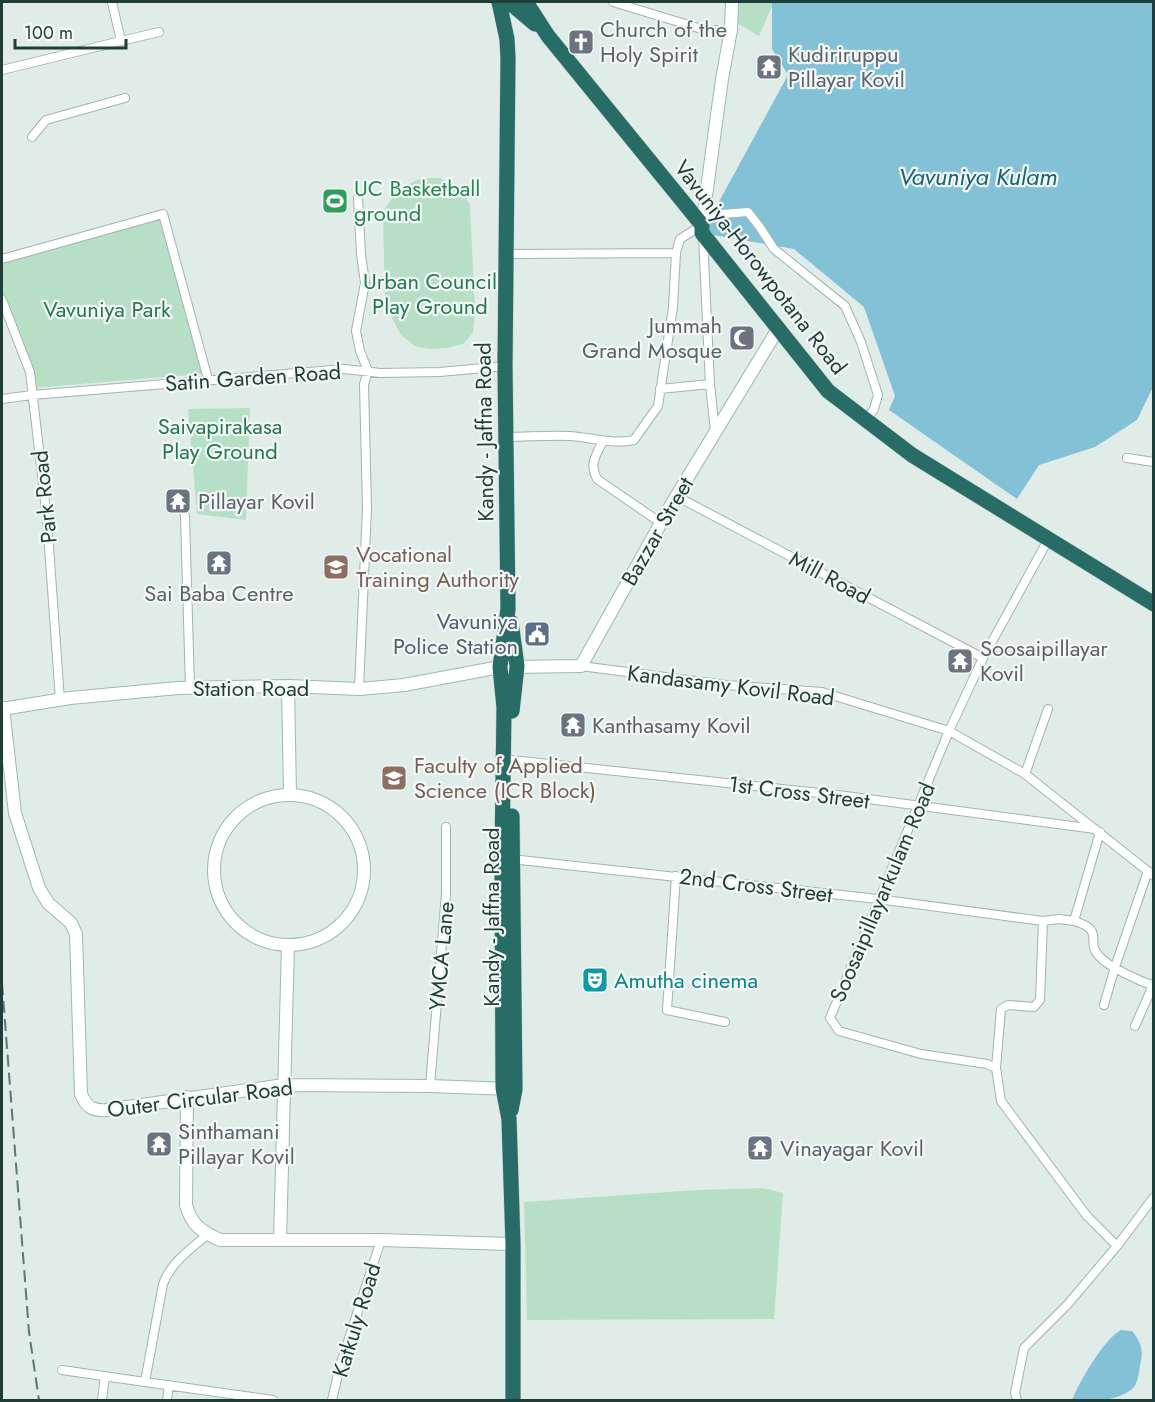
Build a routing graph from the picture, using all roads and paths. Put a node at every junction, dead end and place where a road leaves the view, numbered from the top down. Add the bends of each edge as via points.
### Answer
1 (112, 2) edge
2 (512, 2) edge
3 (613, 2) edge
4 (732, 2) edge
5 (527, 18) junction
6 (730, 30) junction
7 (159, 32) dead end
8 (508, 33) junction
9 (548, 36) junction
10 (121, 41) junction
11 (2, 70) edge
12 (125, 98) dead end
13 (32, 137) dead end
14 (358, 198) dead end
15 (702, 229) junction
16 (676, 253) junction
17 (506, 254) junction
18 (2, 259) edge
19 (2, 300) edge
20 (778, 329) junction
21 (505, 366) junction
22 (368, 371) junction
23 (208, 379) junction
24 (710, 384) junction
25 (660, 389) junction
26 (32, 395) junction
27 (2, 399) edge
28 (866, 421) junction
29 (715, 431) junction
30 (508, 437) junction
31 (603, 441) junction
32 (1127, 458) dead end
33 (1154, 462) edge
34 (676, 496) junction
35 (185, 516) dead end
36 (661, 523) junction
37 (1048, 540) junction
38 (1154, 604) edge
39 (508, 609) junction
40 (983, 658) junction
41 (518, 666) junction
42 (580, 666) junction
43 (500, 667) junction
44 (288, 686) junction
45 (190, 688) junction
46 (359, 688) junction
47 (60, 700) junction
48 (2, 708) edge
49 (1048, 709) dead end
50 (949, 731) junction
51 (508, 760) junction
52 (1025, 774) junction
53 (290, 795) junction
54 (917, 806) junction
55 (446, 827) dead end
56 (1098, 831) junction
57 (507, 858) junction
58 (1151, 873) edge
59 (676, 876) junction
60 (878, 898) junction
61 (1043, 921) junction
62 (1074, 921) junction
63 (288, 945) junction
64 (1115, 967) junction
65 (1153, 985) edge
66 (1104, 1005) dead end
67 (725, 1022) dead end
68 (1136, 1026) dead end
69 (996, 1068) junction
70 (284, 1086) junction
71 (430, 1086) junction
72 (509, 1089) junction
73 (187, 1097) junction
74 (1154, 1197) edge
75 (208, 1234) junction
76 (280, 1239) junction
77 (381, 1240) junction
78 (513, 1244) junction
79 (1117, 1246) junction
80 (62, 1370) dead end
81 (105, 1376) junction
82 (145, 1382) junction
83 (169, 1385) junction
84 (239, 1398) edge
85 (102, 1401) edge
86 (167, 1401) edge
87 (273, 1401) edge
88 (332, 1401) edge
89 (513, 1401) edge
90 (1017, 1401) edge

1 - 10 street
2 - 5 highway, Vavuniya-Horowpotana Road
2 - 8 highway, Kandy - Jaffna Road
2 - 9 highway, Vavuniya-Horowpotana Road
3 - 6 street via 705,30
4 - 6 street
5 - 8 highway via 514,22
5 - 9 highway, Vavuniya-Horowpotana Road
6 - 15 street
7 - 10 street
8 - 17 highway, Kandy - Jaffna Road
9 - 15 highway, Vavuniya-Horowpotana Road
10 - 11 street
12 - 13 street via 46,120
14 - 22 street via 365,283 356,331
15 - 16 street via 680,238
15 - 20 highway, Vavuniya-Horowpotana Road
15 - 24 street
15 - 28 street via 710,215 748,212 774,249 845,306 878,395
16 - 17 street
16 - 25 street via 673,306
17 - 21 highway, Kandy - Jaffna Road
18 - 23 street via 163,214
19 - 26 street, Park Road via 30,372
20 - 28 highway, Vavuniya-Horowpotana Road via 828,391
20 - 29 street, Bazzar Street
21 - 22 street, Satin Garden Road via 440,372
21 - 30 highway, Kandy - Jaffna Road
22 - 23 street, Satin Garden Road via 345,369
22 - 46 street via 364,384 367,508
23 - 26 street, Satin Garden Road
24 - 25 street
24 - 29 street
25 - 31 street via 658,406 634,440
26 - 27 street, Satin Garden Road
26 - 47 street, Park Road via 47,519
28 - 37 highway, Vavuniya-Horowpotana Road via 912,455
29 - 34 street, Bazzar Street
30 - 31 street via 570,436
30 - 39 highway, Kandy - Jaffna Road
31 - 36 street via 592,463 597,479
32 - 33 street
34 - 36 street, Bazzar Street
34 - 40 street, Mill Road
35 - 45 street
36 - 42 street, Bazzar Street
37 - 38 highway, Vavuniya-Horowpotana Road
37 - 40 street, Soosaipillayarkulam Road
39 - 41 highway, Kandy - Jaffna Road
39 - 43 highway, Kandy - Jaffna Road
40 - 50 street, Soosaipillayarkulam Road
41 - 42 street
41 - 43 street
41 - 51 highway, Kandy - Jaffna Road
42 - 50 street, Kandasamy Kovil Road via 726,685 822,692
43 - 46 street, Station Road via 404,685
43 - 51 highway, Kandy - Jaffna Road
44 - 45 street, Station Road
44 - 46 street, Station Road
44 - 53 street
45 - 47 street, Station Road
47 - 48 street, Station Road
48 - 73 street, Outer Circular Road via 15,813 39,888 76,933 84,1102 97,1110
49 - 52 street
50 - 52 street, Kandasamy Kovil Road
50 - 54 street, Soosaipillayarkulam Road
51 - 54 street, 1st Cross Street
51 - 57 highway, Kandy - Jaffna Road
52 - 56 street, Kandasamy Kovil Road
53 - 63 street via 264,799 241,812 224,832 215,856 214,883 223,907 240,927 262,941
53 - 63 street via 313,798 334,809 351,826 362,847 365,871 361,894 350,915 333,932 312,942
54 - 56 street, 1st Cross Street
54 - 60 street, Soosaipillayarkulam Road
55 - 71 street, YMCA Lane via 446,894
56 - 58 street, Kandasamy Kovil Road
56 - 62 street
57 - 59 street, 2nd Cross Street
57 - 72 highway, Kandy - Jaffna Road
58 - 64 street
59 - 60 street, 2nd Cross Street
59 - 67 street via 667,1010
60 - 61 street, 2nd Cross Street
60 - 69 street, Soosaipillayarkulam Road via 831,1013 836,1028 921,1054
61 - 62 street, 2nd Cross Street
61 - 69 street via 1040,1000 1034,1007 1008,1005 1001,1009
62 - 64 street via 1087,924 1096,952
63 - 70 street
64 - 65 street
64 - 66 street
65 - 68 street
69 - 79 street via 1001,1101 1087,1216
70 - 71 street, Outer Circular Road
70 - 73 street, Outer Circular Road
70 - 76 street
71 - 72 street, Outer Circular Road
72 - 78 highway, Kandy - Jaffna Road
73 - 75 street via 186,1204 195,1224
74 - 79 street
75 - 76 street via 220,1240
75 - 82 street via 167,1273
76 - 77 street
77 - 78 street
77 - 88 street, Katkuly Road
78 - 89 highway, Kandy - Jaffna Road
79 - 90 street via 1024,1348 1015,1393
80 - 81 street
81 - 82 street
81 - 85 street
82 - 83 street
83 - 84 street
83 - 86 street
84 - 87 street

